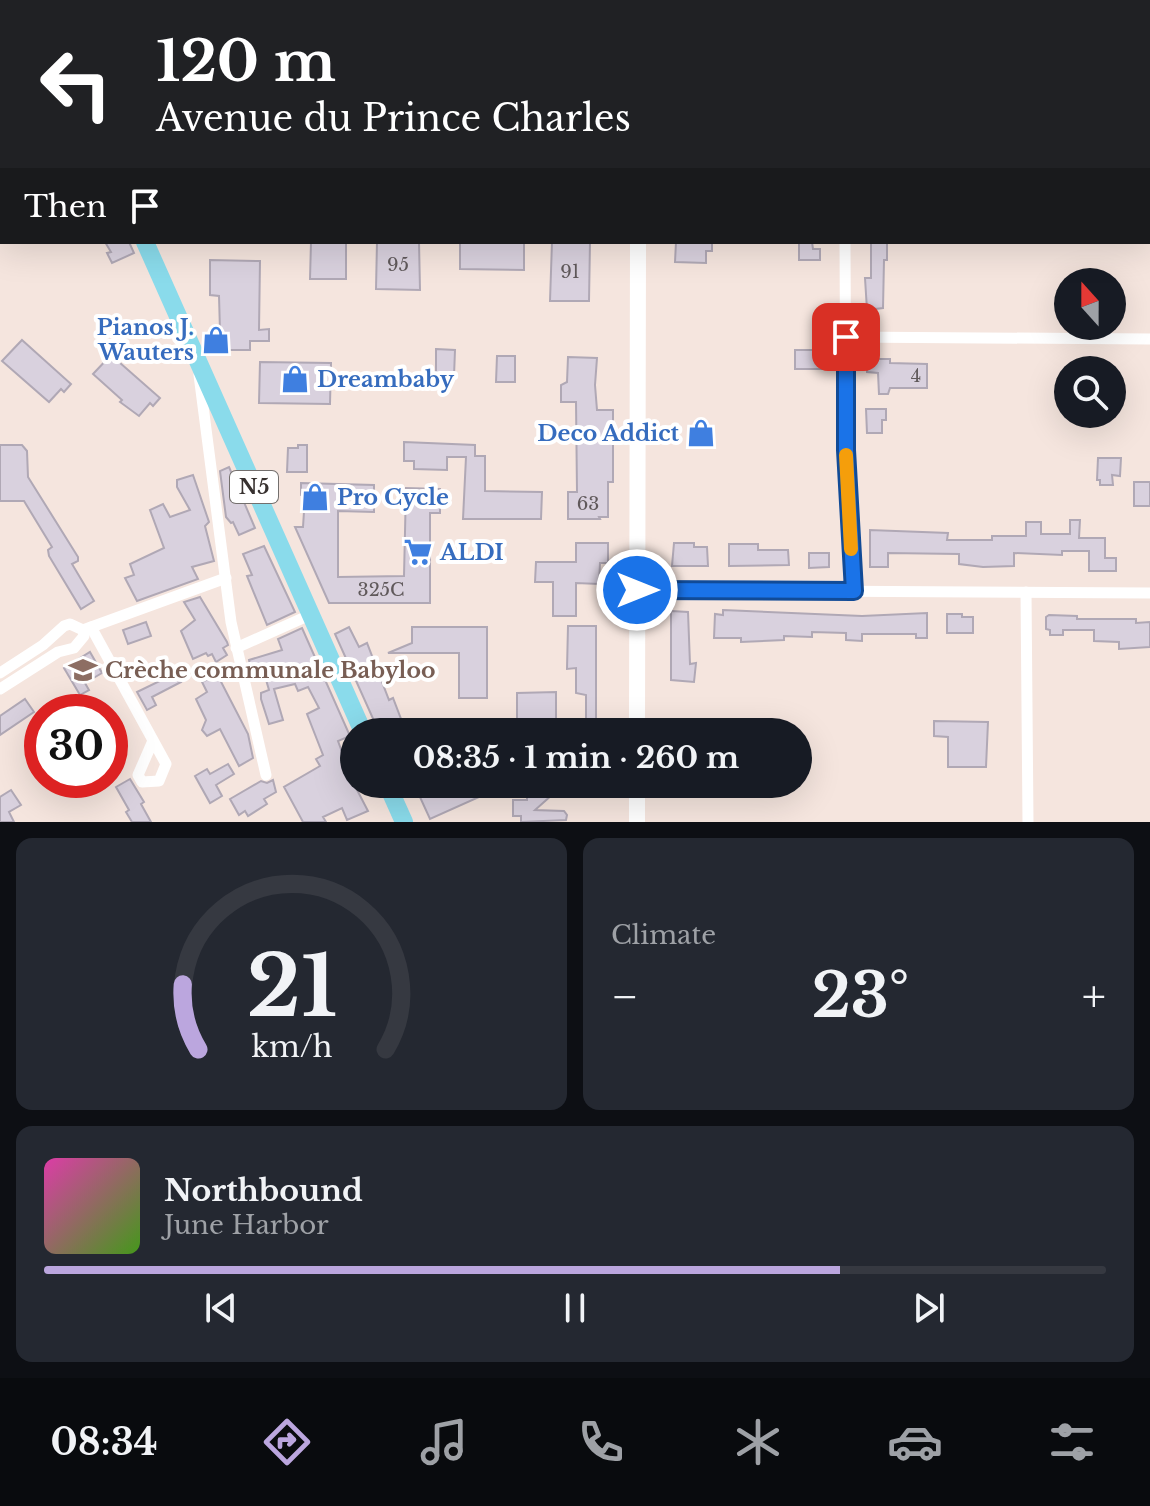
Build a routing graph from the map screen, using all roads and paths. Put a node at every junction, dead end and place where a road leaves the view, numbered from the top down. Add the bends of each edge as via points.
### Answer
1 (146, 244) edge
2 (638, 244) edge
3 (845, 244) edge
4 (846, 337) junction
5 (1150, 339) edge
6 (197, 359) junction
7 (226, 578) junction
8 (637, 590) junction
9 (854, 591) junction
10 (1026, 592) junction
11 (1150, 593) edge
12 (312, 614) junction
13 (87, 628) junction
14 (236, 648) junction
15 (0, 673) edge
16 (0, 689) edge
17 (357, 718) edge
18 (637, 718) edge
19 (152, 743) dead end
20 (266, 775) dead end
21 (393, 798) edge
22 (637, 798) edge
23 (404, 822) edge
24 (637, 822) edge
25 (1028, 822) edge

1 - 6 main road, N5
2 - 8 main road
3 - 4 street
4 - 5 street
4 - 9 street
6 - 7 street
6 - 12 main road, N5
7 - 13 street
7 - 14 street
8 - 9 street
8 - 18 main road
9 - 10 street
10 - 11 street
10 - 25 street
12 - 14 street
12 - 17 main road, N5
13 - 15 street via 64,626
13 - 16 street via 74,648 58,652
13 - 19 street
14 - 20 street
21 - 23 main road
22 - 24 main road

